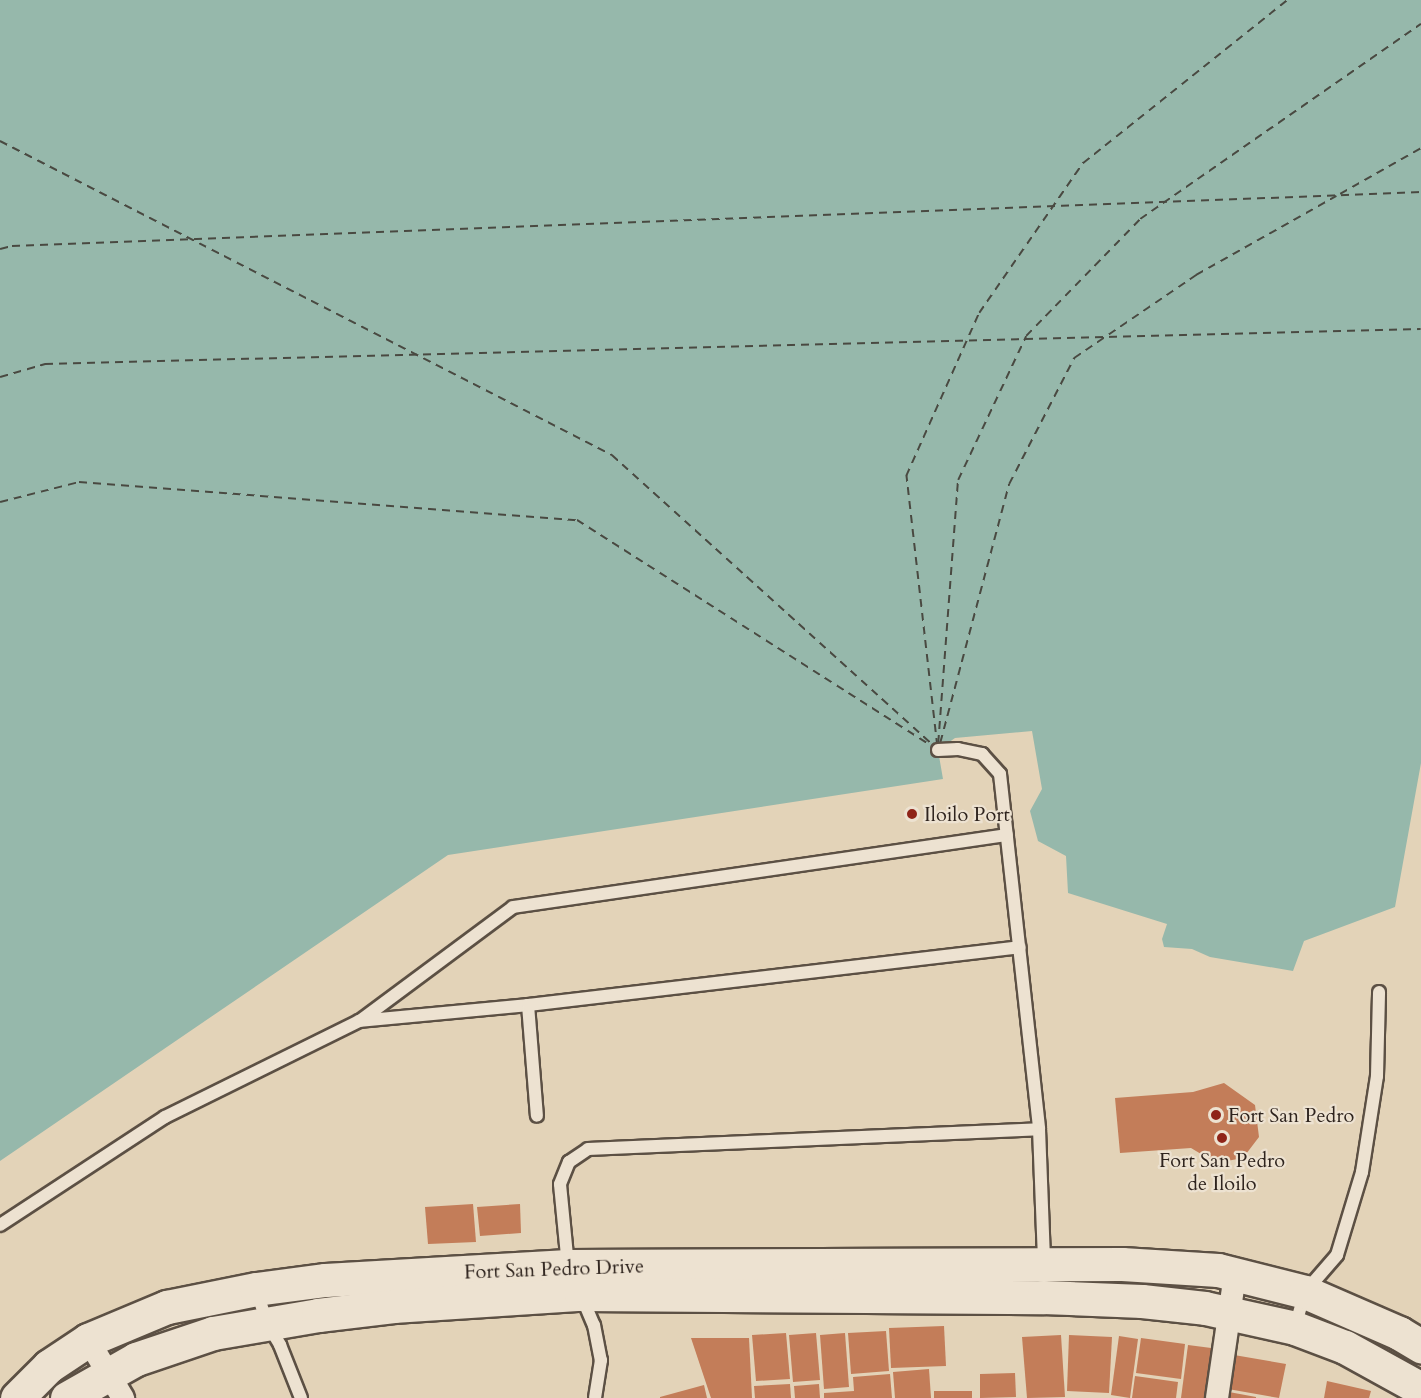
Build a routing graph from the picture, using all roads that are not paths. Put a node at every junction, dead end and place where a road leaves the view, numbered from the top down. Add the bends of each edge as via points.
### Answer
1 (938, 750) dead end
2 (1007, 836) junction
3 (1020, 947) junction
4 (1379, 992) dead end
5 (528, 1005) junction
6 (360, 1021) junction
7 (537, 1116) dead end
8 (1040, 1129) junction
9 (0, 1225) edge
10 (1235, 1274) junction
11 (574, 1280) junction
12 (1043, 1280) junction
13 (256, 1290) junction
14 (1305, 1292) junction
15 (1230, 1311) junction
16 (267, 1323) junction
17 (1295, 1328) junction
18 (88, 1340) junction
19 (1421, 1346) edge
20 (115, 1386) edge
21 (1421, 1389) edge
22 (17, 1398) edge
23 (67, 1398) edge
24 (301, 1398) edge
25 (595, 1398) edge
26 (1217, 1398) edge

1 - 2 lane via 958,748 982,754 1000,774
2 - 3 lane
2 - 6 lane via 513,907
3 - 5 lane
3 - 8 lane
4 - 14 lane via 1377,1076 1362,1172 1337,1255
5 - 6 lane
5 - 7 lane
6 - 9 lane via 165,1117
8 - 11 lane via 588,1149 569,1162 560,1184
8 - 12 lane
10 - 12 main road, Fort San Pedro Drive via 1122,1264
10 - 14 main road, Fort San Pedro Drive
10 - 15 street
11 - 12 main road, Fort San Pedro Drive
11 - 13 main road, Fort San Pedro Drive via 325,1280
11 - 16 main road, Fort San Pedro Drive
11 - 25 lane via 594,1325 601,1360
12 - 15 main road, Fort San Pedro Drive via 1142,1301
13 - 16 lane
13 - 18 main road, Fort San Pedro Drive via 166,1307
14 - 17 lane
14 - 19 main road, Fort San Pedro Drive
15 - 17 main road, Fort San Pedro Drive
15 - 26 street
16 - 20 main road, Fort San Pedro Drive via 213,1332 162,1349
16 - 24 lane
17 - 21 main road, Fort San Pedro Drive via 1345,1347
18 - 20 street
18 - 22 main road, Fort San Pedro Drive via 49,1366
20 - 23 main road, Fort San Pedro Drive

